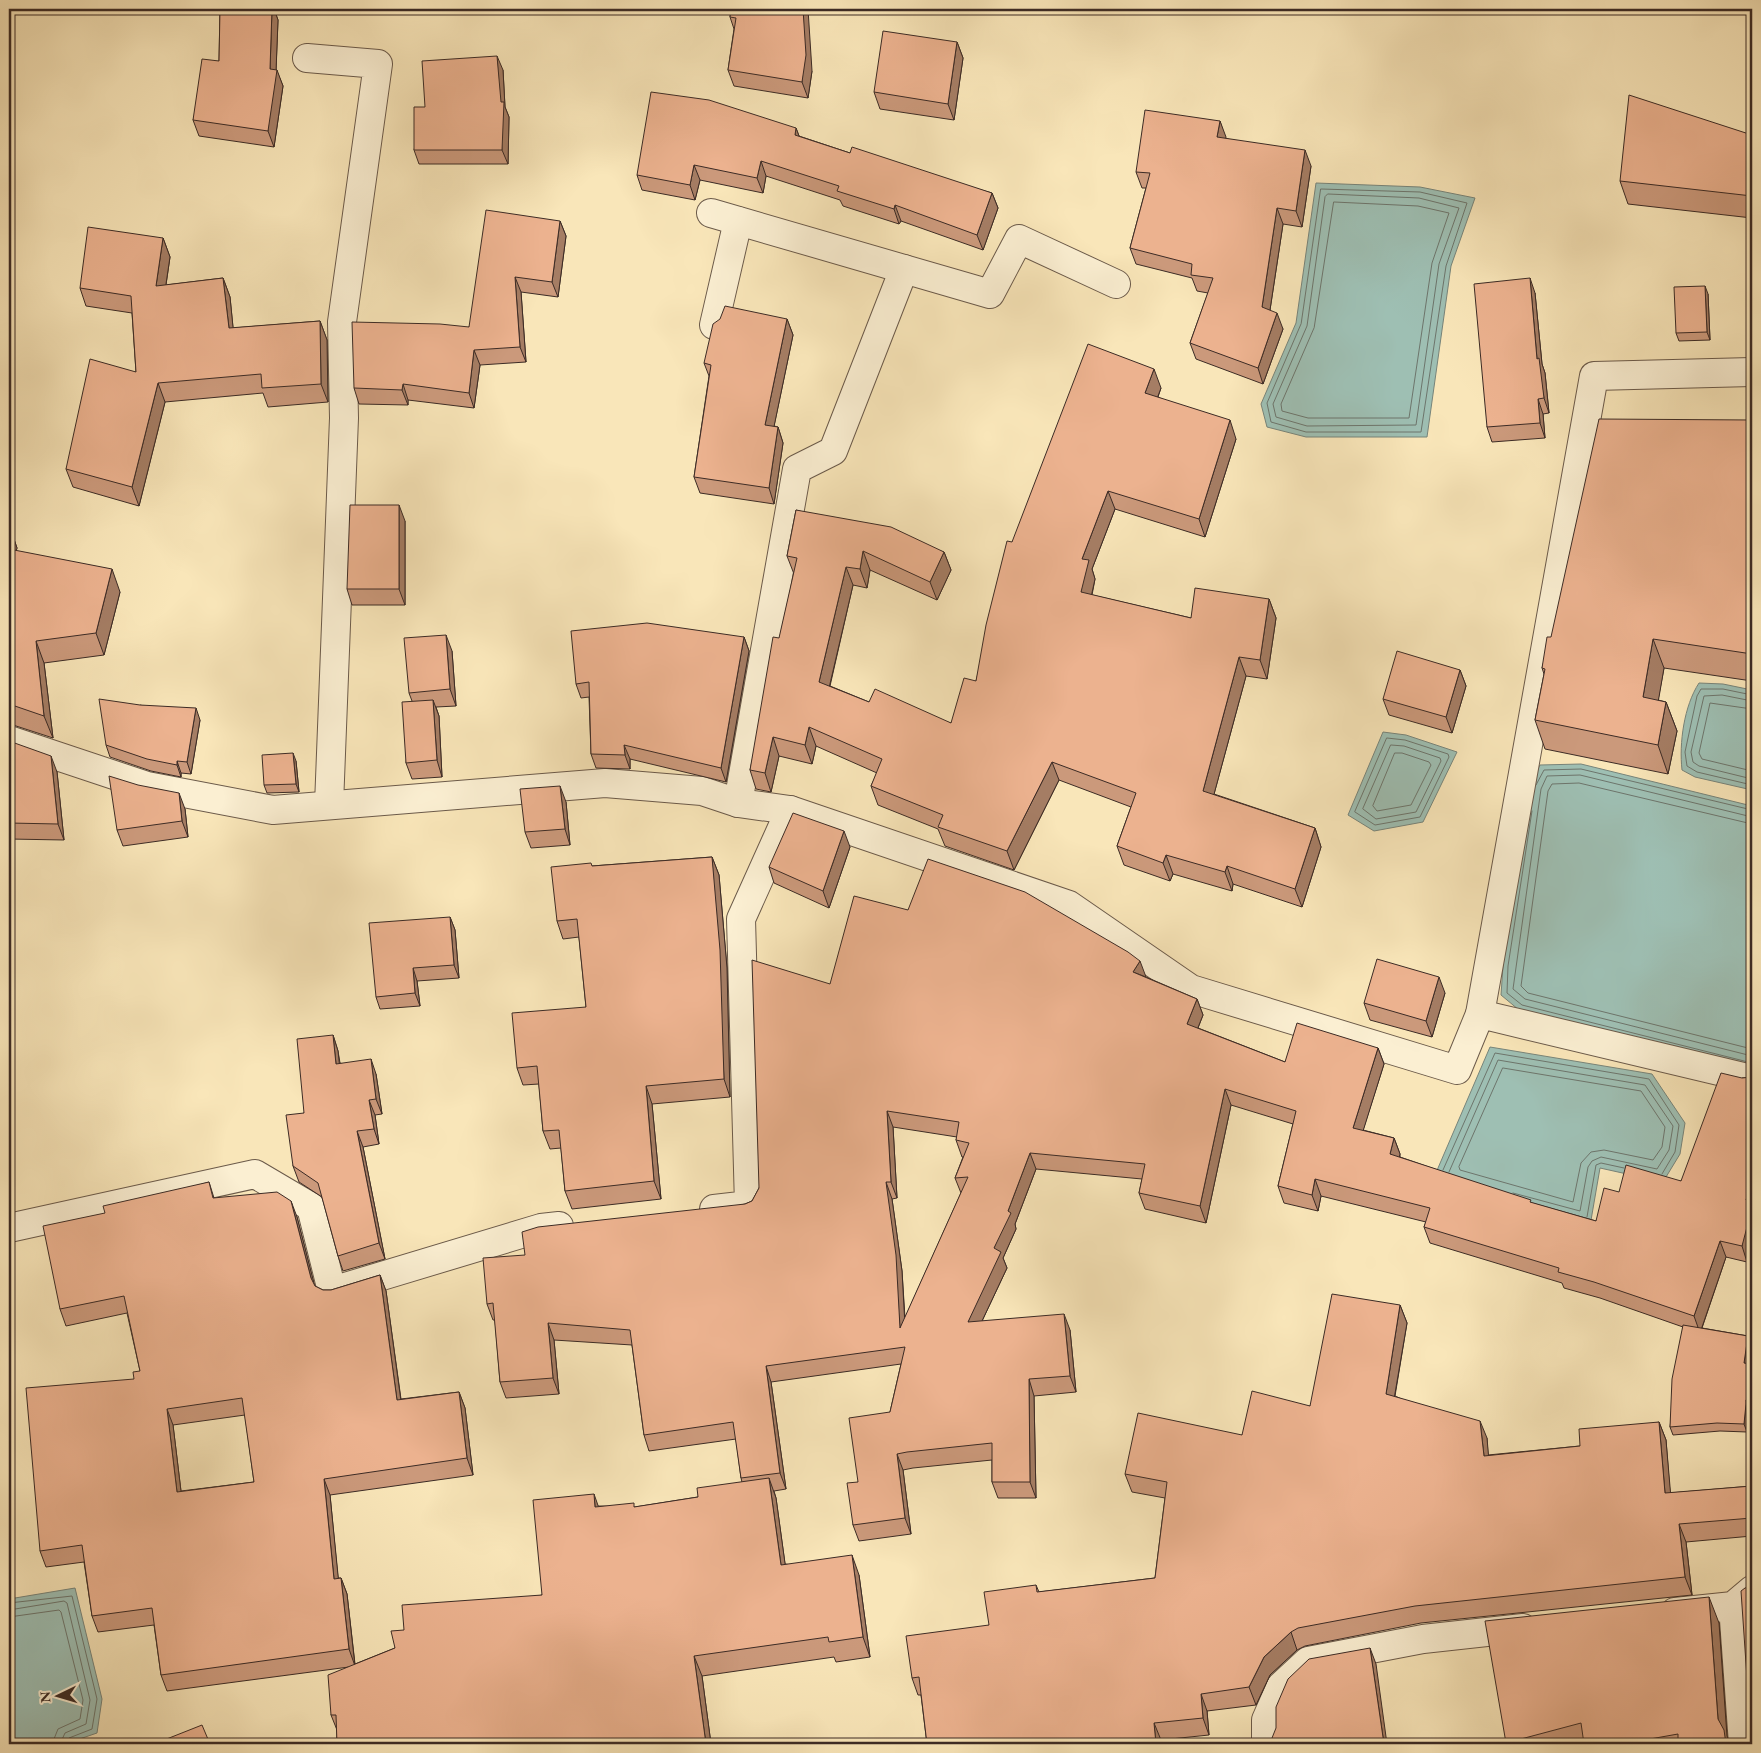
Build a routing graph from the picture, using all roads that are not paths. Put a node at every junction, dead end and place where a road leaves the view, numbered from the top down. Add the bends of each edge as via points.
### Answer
1 (307, 58) dead end
2 (711, 214) dead end
3 (738, 221) junction
4 (904, 269) junction
5 (1116, 284) dead end
6 (714, 326) edge
7 (1752, 372) edge
8 (9, 740) edge
9 (738, 803) junction
10 (329, 805) junction
11 (790, 810) junction
12 (1480, 1014) junction
13 (1752, 1079) edge
14 (694, 1212) edge
15 (580, 1224) edge
16 (9, 1228) edge
17 (1742, 1598) edge
18 (1646, 1615) edge
19 (1549, 1625) edge
20 (1266, 1744) edge
21 (1743, 1744) edge

1 - 10 street via 378,64 342,322 344,418
2 - 3 street
3 - 4 street
3 - 6 street
4 - 5 street via 990,294 1020,239
4 - 9 street via 834,451 797,469
7 - 12 street via 1594,376
8 - 10 street via 147,786 273,810
9 - 10 street via 702,792 605,783
9 - 11 street
11 - 12 street via 1069,905 1191,989 1457,1070
11 - 14 street via 741,919 749,1205
12 - 13 street
15 - 16 street via 541,1228 332,1291 310,1207 255,1174
17 - 18 street
17 - 21 street
19 - 20 street via 1423,1639 1308,1661 1281,1686 1266,1720

